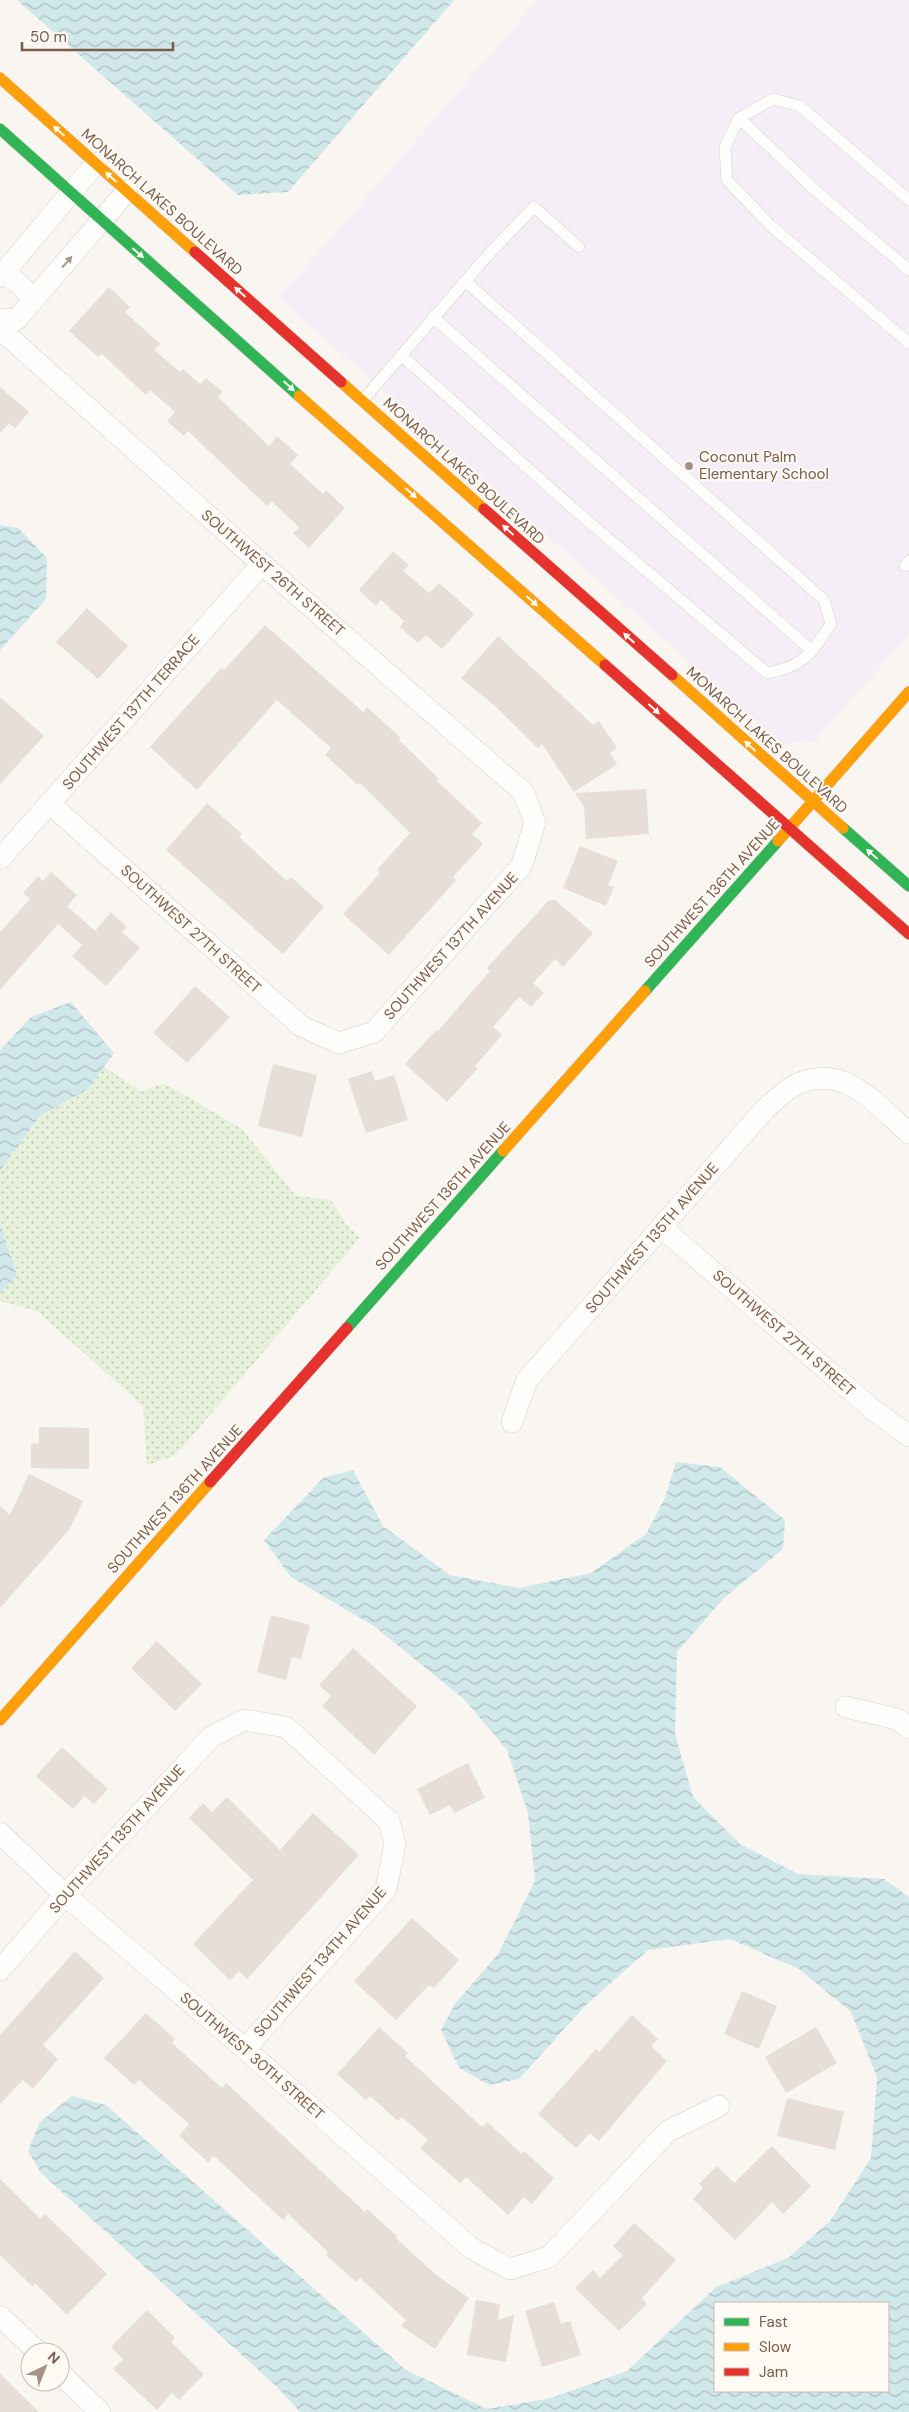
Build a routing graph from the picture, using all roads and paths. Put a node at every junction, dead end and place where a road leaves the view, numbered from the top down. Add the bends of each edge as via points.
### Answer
1 (0, 78) edge
2 (738, 118) junction
3 (0, 129) edge
4 (96, 163) junction
5 (127, 191) junction
6 (71, 194) junction
7 (909, 200) edge
8 (102, 221) junction
9 (579, 247) dead end
10 (909, 270) edge
11 (2, 274) edge
12 (465, 281) junction
13 (35, 299) junction
14 (433, 318) junction
15 (0, 319) edge
16 (0, 330) edge
17 (909, 343) edge
18 (401, 355) junction
19 (362, 401) junction
20 (262, 564) junction
21 (812, 651) junction
22 (909, 692) edge
23 (812, 801) junction
24 (50, 804) junction
25 (535, 822) joint
26 (789, 828) junction
27 (0, 860) edge
28 (909, 886) edge
29 (909, 934) edge
30 (339, 1043) joint
31 (909, 1133) edge
32 (662, 1228) junction
33 (512, 1422) dead end
34 (909, 1436) edge
35 (846, 1707) dead end
36 (0, 1720) edge
37 (909, 1728) edge
38 (0, 1833) edge
39 (395, 1844) joint
40 (65, 1895) junction
41 (0, 1970) edge
42 (245, 2049) junction
43 (719, 2106) dead end
44 (0, 2316) edge
45 (27, 2342) edge
46 (70, 2383) edge
47 (100, 2412) edge

4 -> 1 street, MONARCH LAKES BOULEVARD
2 - 7 lane via 773,99 800,106
2 - 10 lane via 815,190
2 - 17 lane via 725,147 728,180 770,225
3 - 6 street
5 -> 4 street, MONARCH LAKES BOULEVARD
4 - 6 street
5 - 8 street
19 -> 5 street, MONARCH LAKES BOULEVARD
6 - 8 street
6 - 11 street
13 -> 8 street
8 -> 26 street
9 - 12 lane via 534,207
11 - 13 street
12 - 14 lane
12 - 21 lane via 824,600 831,624
13 - 15 street via 16,320
14 - 18 lane
14 - 21 lane
16 - 20 street, SOUTHWEST 26TH STREET
18 - 19 lane
18 - 21 lane via 575,510 767,673 785,670
23 -> 19 street, MONARCH LAKES BOULEVARD
20 - 24 street, SOUTHWEST 137TH TERRACE
20 - 25 street, SOUTHWEST 26TH STREET via 523,792
22 - 23 street, SOUTHWEST 136TH AVENUE
23 - 26 street, SOUTHWEST 136TH AVENUE
28 -> 23 street, MONARCH LAKES BOULEVARD
24 - 27 street, SOUTHWEST 137TH TERRACE
24 - 30 street, SOUTHWEST 27TH STREET via 301,1026
25 - 30 street, SOUTHWEST 137TH AVENUE via 522,865 381,1025 374,1032
26 - 29 street
26 - 36 street, SOUTHWEST 136TH AVENUE
31 - 32 street, SOUTHWEST 135TH AVENUE via 863,1093 840,1079 817,1077 795,1085 766,1108
32 - 33 street, SOUTHWEST 135TH AVENUE via 527,1380
32 - 34 street, SOUTHWEST 27TH STREET via 870,1408
35 - 37 street via 896,1719
38 - 40 street, SOUTHWEST 30TH STREET
39 - 40 street, SOUTHWEST 135TH AVENUE via 389,1821 286,1727 244,1720 211,1737
39 - 42 street, SOUTHWEST 134TH AVENUE via 386,1889
40 - 41 street, SOUTHWEST 135TH AVENUE
40 - 42 street, SOUTHWEST 30TH STREET
42 - 43 street, SOUTHWEST 30TH STREET via 471,2248 510,2269 549,2257 668,2131
44 - 45 street
46 - 47 street

